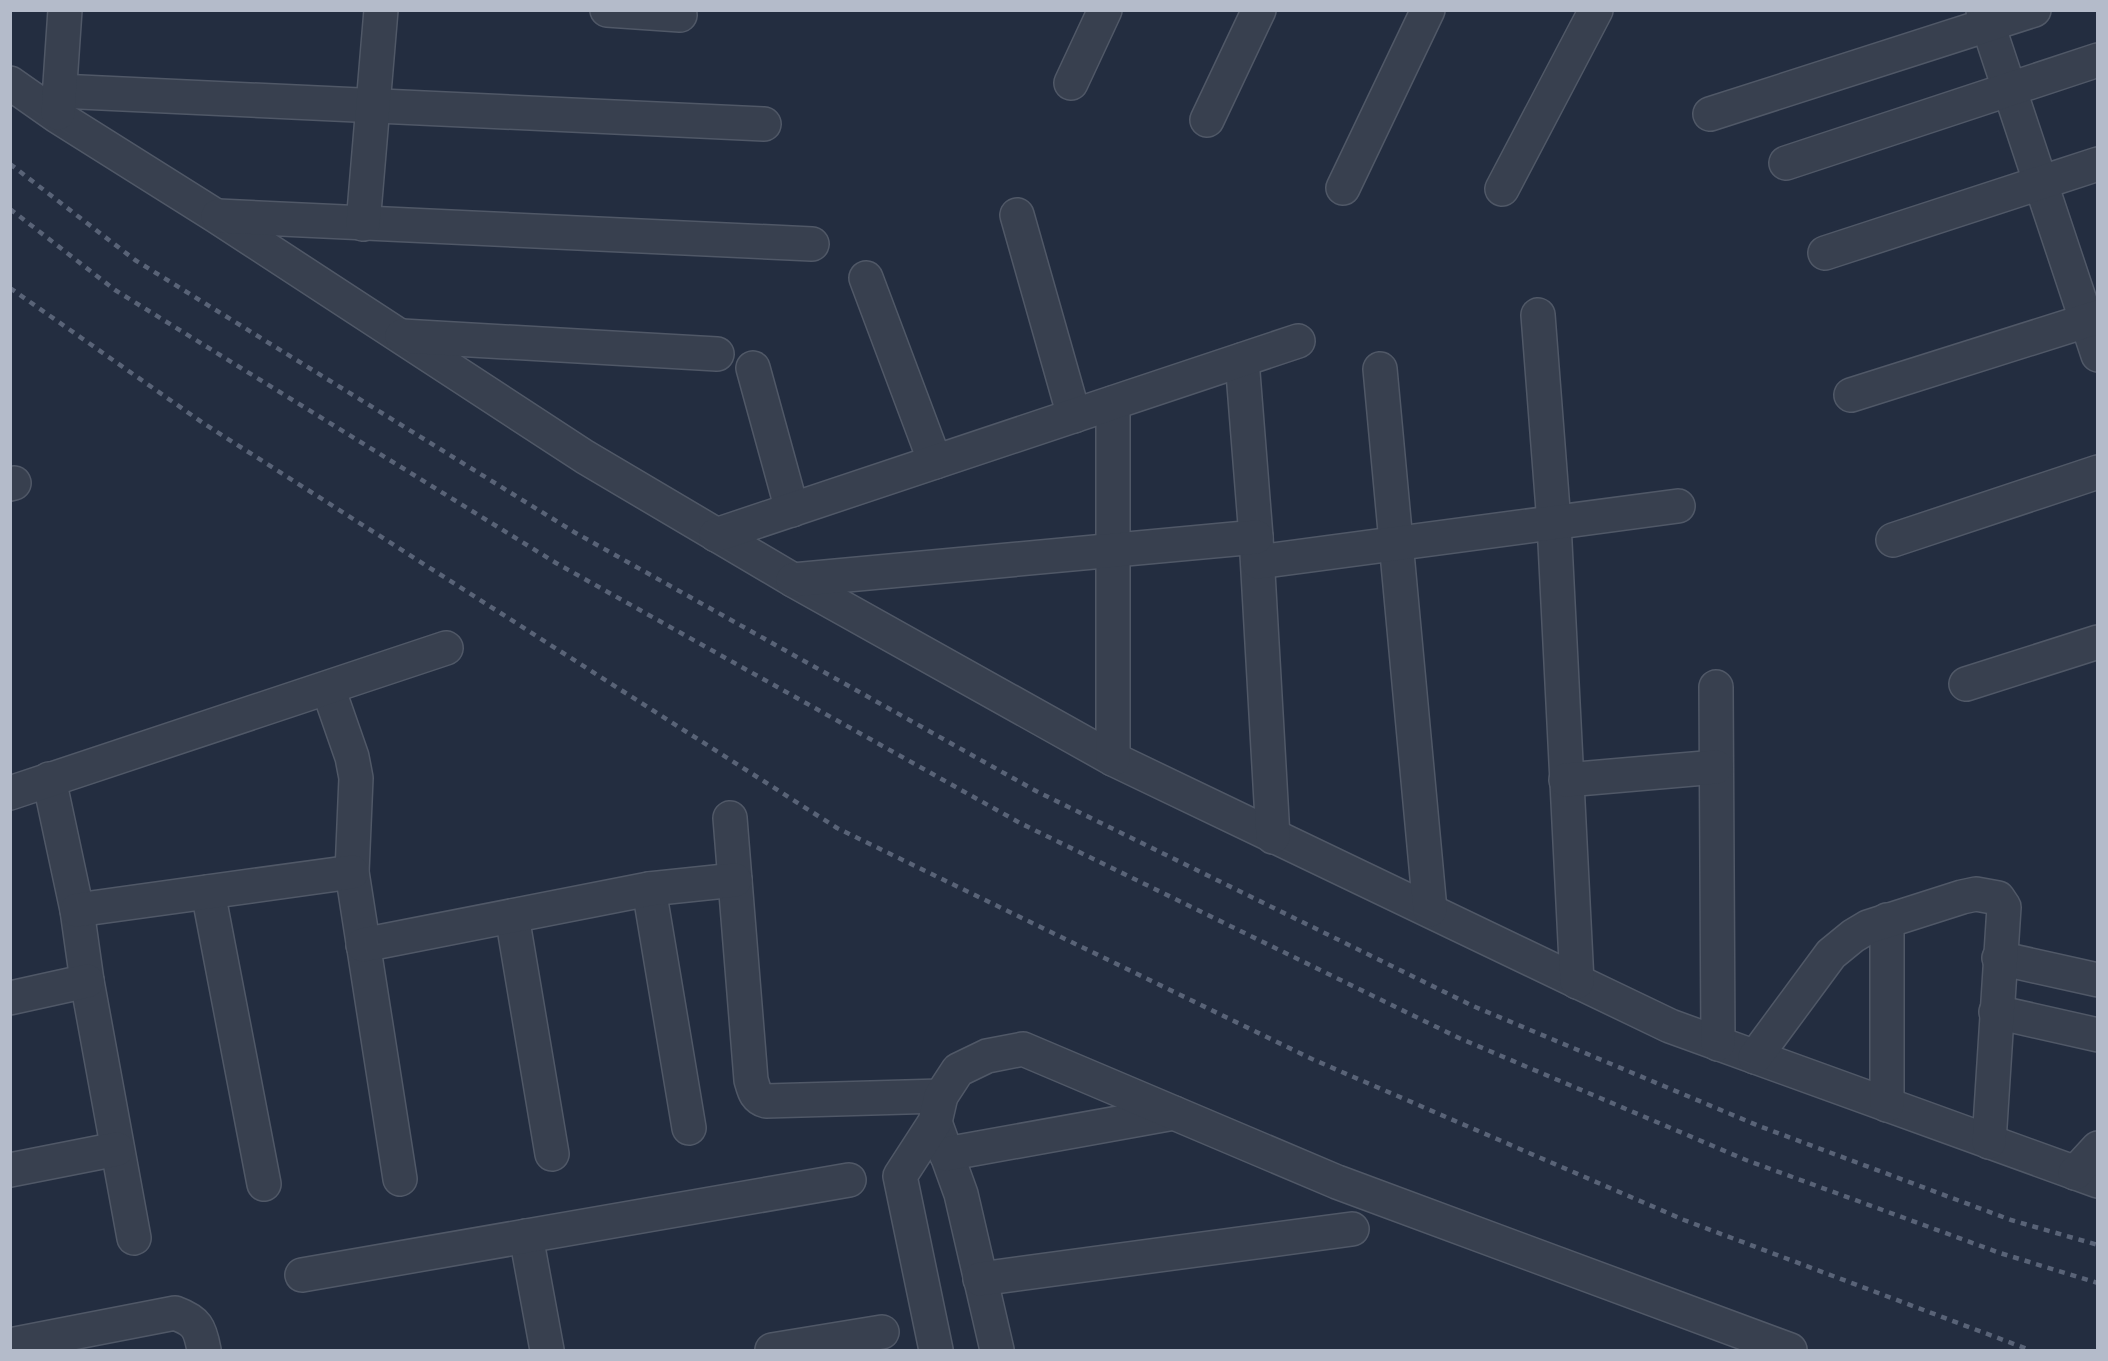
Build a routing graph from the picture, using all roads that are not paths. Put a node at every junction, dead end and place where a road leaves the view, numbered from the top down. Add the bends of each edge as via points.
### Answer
1 (65, 10) edge
2 (381, 10) edge
3 (607, 10) edge
4 (1105, 10) edge
5 (1259, 10) edge
6 (1428, 10) edge
7 (1596, 10) edge
8 (2034, 10) edge
9 (680, 15) dead end
10 (1985, 18) edge
11 (2097, 60) edge
12 (10, 83) edge
13 (1071, 83) dead end
14 (2009, 89) junction
15 (58, 103) junction
16 (373, 106) junction
17 (1710, 114) dead end
18 (1207, 120) dead end
19 (765, 124) dead end
20 (1786, 163) dead end
21 (2097, 164) edge
22 (2040, 183) junction
23 (1343, 188) dead end
24 (1502, 189) dead end
25 (1017, 215) dead end
26 (216, 216) junction
27 (363, 224) junction
28 (812, 244) dead end
29 (1825, 253) dead end
30 (866, 278) dead end
31 (1538, 315) dead end
32 (2092, 319) edge
33 (399, 336) junction
34 (1298, 341) dead end
35 (717, 354) dead end
36 (2097, 355) edge
37 (1242, 360) junction
38 (753, 368) dead end
39 (1380, 369) dead end
40 (1851, 395) dead end
41 (1113, 403) junction
42 (1074, 416) junction
43 (935, 462) junction
44 (2097, 472) edge
45 (1678, 506) dead end
46 (792, 510) junction
47 (1554, 523) junction
48 (716, 535) junction
49 (1893, 540) dead end
50 (1396, 544) junction
51 (1114, 550) junction
52 (1257, 550) junction
53 (793, 580) junction
54 (2097, 642) edge
55 (446, 648) dead end
56 (1966, 684) dead end
57 (1716, 687) dead end
58 (328, 688) junction
59 (1113, 759) junction
60 (1716, 767) junction
61 (50, 779) junction
62 (1566, 780) junction
63 (10, 793) edge
64 (730, 818) dead end
65 (1273, 837) junction
66 (352, 872) junction
67 (735, 880) junction
68 (649, 889) junction
69 (207, 892) junction
70 (77, 910) junction
71 (1430, 910) junction
72 (512, 916) junction
73 (1887, 920) junction
74 (363, 945) junction
75 (1999, 958) junction
76 (2097, 980) edge
77 (87, 981) junction
78 (1577, 982) junction
79 (10, 998) edge
80 (1996, 1012) junction
81 (2097, 1035) edge
82 (1718, 1044) junction
83 (1755, 1057) junction
84 (1887, 1105) junction
85 (938, 1109) junction
86 (1174, 1113) junction
87 (689, 1128) dead end
88 (1989, 1142) junction
89 (2097, 1148) edge
90 (117, 1149) junction
91 (552, 1154) dead end
92 (946, 1154) junction
93 (10, 1170) edge
94 (2086, 1177) edge
95 (400, 1179) dead end
96 (849, 1180) dead end
97 (264, 1184) dead end
98 (1352, 1229) dead end
99 (526, 1236) junction
100 (134, 1238) dead end
101 (302, 1275) dead end
102 (980, 1279) junction
103 (882, 1332) dead end
104 (10, 1345) edge
105 (204, 1350) edge
106 (547, 1350) edge
107 (772, 1350) edge
108 (936, 1350) edge
109 (997, 1350) edge
110 (1790, 1350) edge

1 - 15 street
2 - 16 street
3 - 9 street
4 - 13 street
5 - 18 street
6 - 23 street
7 - 24 street
8 - 10 street
10 - 14 street
10 - 17 street
11 - 14 street
12 - 15 street
14 - 20 street
14 - 22 street
15 - 16 street
15 - 26 street
16 - 19 street
16 - 27 street
21 - 22 street
22 - 29 street
22 - 32 street
25 - 42 street
26 - 27 street
26 - 33 street
27 - 28 street
30 - 43 street
31 - 47 street
32 - 36 street
32 - 40 street
33 - 35 street
33 - 48 street via 585,457
34 - 37 street
37 - 41 street
37 - 52 street
38 - 46 street
39 - 50 street
41 - 42 street
41 - 51 street
42 - 43 street
43 - 46 street
44 - 49 street
45 - 47 street
46 - 48 street
47 - 50 street
47 - 62 street
48 - 53 street
50 - 52 street
50 - 71 street
51 - 52 street
51 - 53 street
51 - 59 street
52 - 65 street
53 - 59 street
54 - 56 street
55 - 58 street
57 - 60 street
58 - 61 street
58 - 66 street via 356,778
59 - 65 street
60 - 62 street
60 - 82 street
61 - 63 street
61 - 70 street
62 - 78 street
64 - 67 street
65 - 71 street
66 - 69 street
66 - 74 street
67 - 68 street
67 - 85 street via 751,1080 760,1099
68 - 72 street
68 - 87 street
69 - 70 street
69 - 97 street
70 - 77 street
71 - 78 street
72 - 74 street
72 - 91 street
73 - 75 street via 1969,896 1998,897 2004,907
73 - 83 street via 1868,927 1831,954
73 - 84 street
74 - 95 street
75 - 76 street
75 - 80 street
77 - 79 street
77 - 90 street
78 - 82 street
80 - 81 street
80 - 88 street
82 - 83 street
83 - 84 street
84 - 88 street
85 - 86 street via 958,1070 987,1056 1023,1049
85 - 92 street
85 - 108 street via 900,1176
86 - 92 street
86 - 110 street via 1337,1182
88 - 94 street
89 - 94 street
90 - 93 street
90 - 100 street
92 - 102 street via 960,1194
96 - 99 street
98 - 102 street
99 - 101 street
99 - 106 street
102 - 109 street
103 - 107 street
104 - 105 street via 175,1313 198,1327

